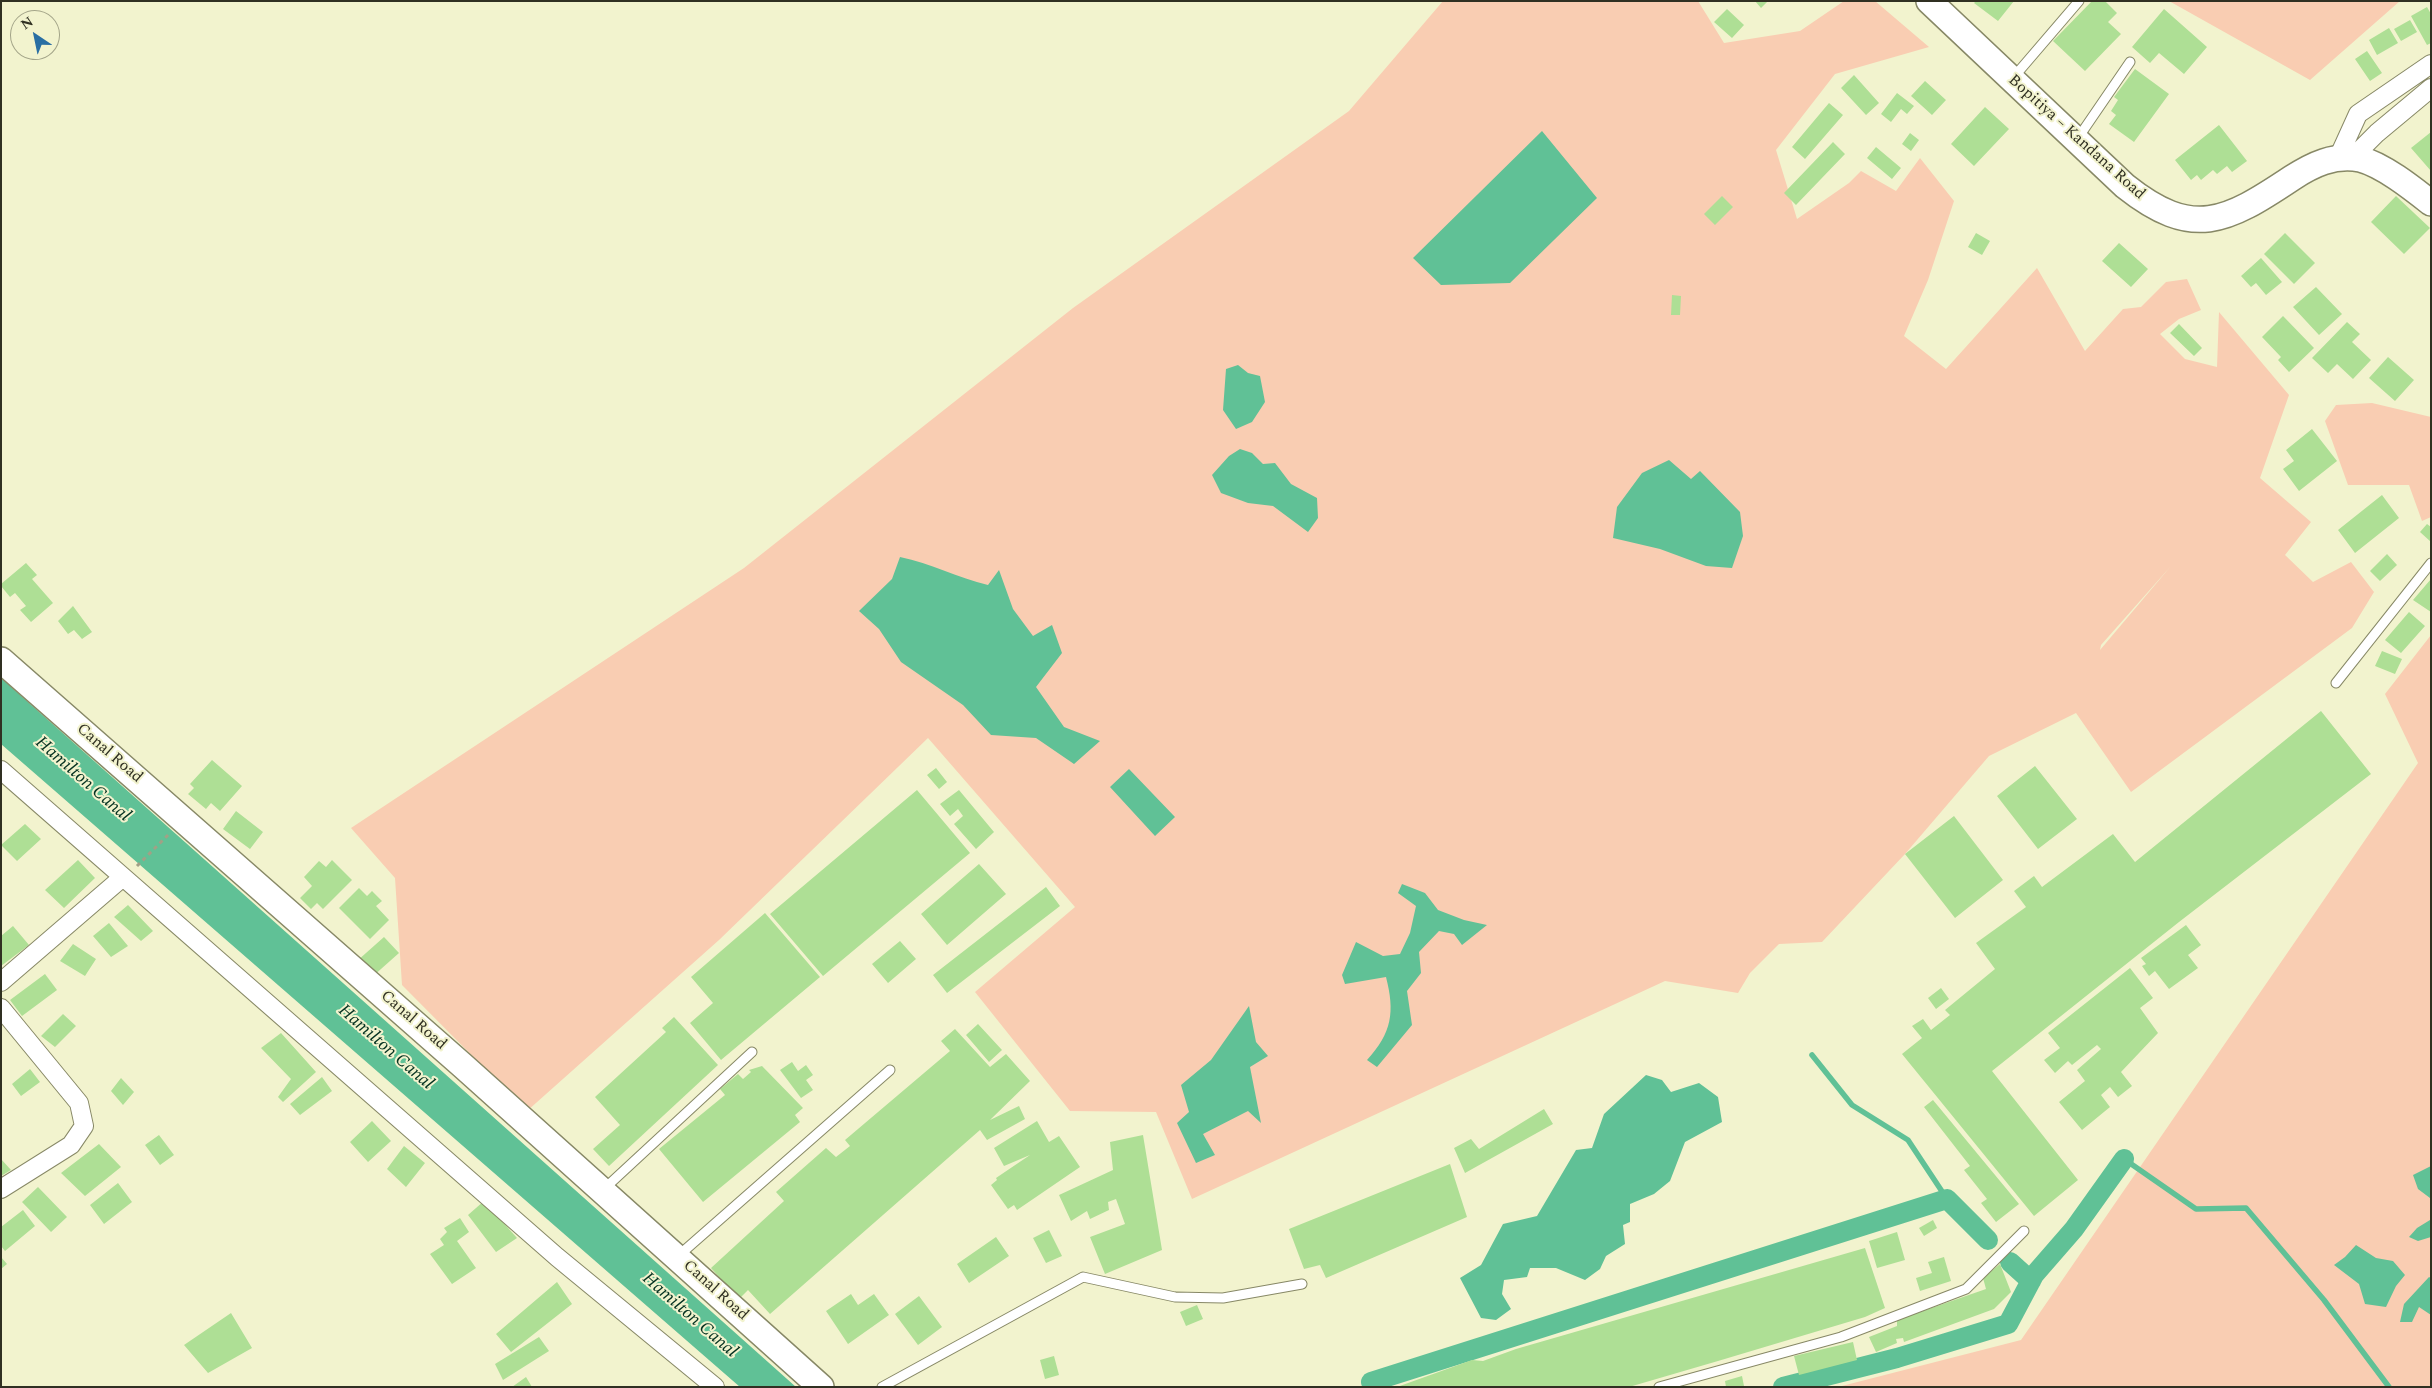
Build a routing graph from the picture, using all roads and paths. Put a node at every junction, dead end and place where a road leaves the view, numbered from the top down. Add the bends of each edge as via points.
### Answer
1 (1929, 1) edge
2 (2079, 1) edge
3 (2130, 62) dead end
4 (2431, 64) edge
5 (2012, 80) junction
6 (2431, 88) edge
7 (2076, 140) junction
8 (2345, 158) junction
9 (2431, 203) edge
10 (2431, 564) edge
11 (1, 660) edge
12 (2336, 683) dead end
13 (1, 770) edge
14 (172, 830) dead end
15 (128, 873) junction
16 (1, 982) edge
17 (1, 1008) edge
18 (752, 1052) dead end
19 (890, 1070) dead end
20 (1, 1189) edge
21 (602, 1190) junction
22 (2024, 1231) dead end
23 (677, 1258) junction
24 (1302, 1284) dead end
25 (715, 1387) edge
26 (821, 1387) edge
27 (882, 1387) edge
28 (1659, 1387) edge

1 - 5 main road, Bopitiya – Kandana Road
2 - 5 lane
3 - 7 lane
4 - 8 street via 2358,114
5 - 7 main road, Bopitiya – Kandana Road
6 - 8 street
7 - 8 main road, Bopitiya – Kandana Road via 2146,203 2172,216 2202,219 2224,216 2252,204 2313,164
8 - 9 main road via 2360,160 2394,175
10 - 12 lane
11 - 21 main road, Canal Road
13 - 15 street
14 - 15 path
15 - 16 street
15 - 25 street via 557,1257
17 - 20 street via 79,1103 84,1126 70,1145
18 - 21 lane
19 - 23 lane
21 - 23 main road, Canal Road
22 - 28 lane via 1966,1289 1841,1337
23 - 26 main road, Canal Road
24 - 27 lane via 1223,1298 1175,1297 1083,1277

